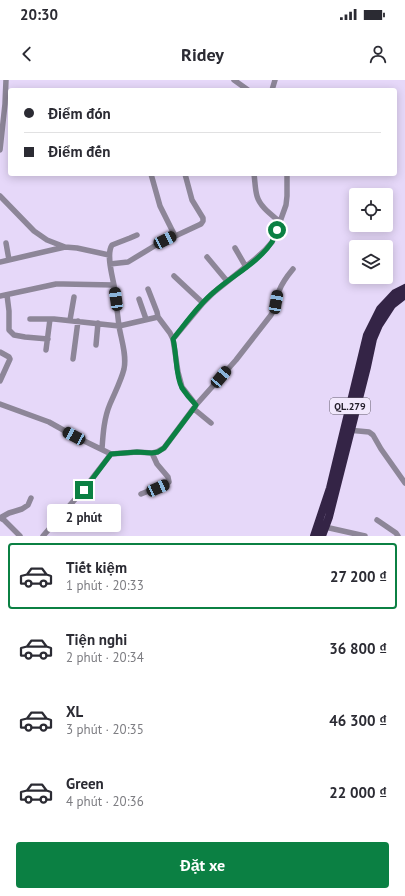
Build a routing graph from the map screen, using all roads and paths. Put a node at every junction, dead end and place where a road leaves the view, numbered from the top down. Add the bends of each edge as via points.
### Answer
1 (6, 80) edge
2 (234, 80) edge
3 (245, 88) edge
4 (0, 150) edge
5 (152, 176) edge
6 (186, 176) edge
7 (254, 176) edge
8 (287, 176) edge
9 (0, 196) edge
10 (280, 222) junction
11 (137, 235) dead end
12 (175, 236) junction
13 (6, 243) dead end
14 (65, 248) junction
15 (234, 248) dead end
16 (109, 255) junction
17 (207, 257) dead end
18 (10, 260) junction
19 (0, 262) edge
20 (110, 264) junction
21 (246, 267) junction
22 (293, 269) dead end
23 (174, 276) dead end
24 (227, 281) junction
25 (114, 286) junction
26 (405, 288) edge
27 (148, 289) dead end
28 (7, 295) junction
29 (405, 295) edge
30 (0, 296) edge
31 (74, 297) dead end
32 (139, 299) dead end
33 (203, 303) junction
34 (158, 317) junction
35 (30, 319) dead end
36 (50, 319) junction
37 (70, 320) junction
38 (146, 320) junction
39 (78, 321) junction
40 (98, 323) junction
41 (119, 326) junction
42 (48, 339) junction
43 (173, 339) junction
44 (96, 345) dead end
45 (46, 350) dead end
46 (0, 352) edge
47 (73, 359) dead end
48 (0, 381) edge
49 (0, 404) edge
50 (195, 407) junction
51 (211, 423) dead end
52 (347, 430) junction
53 (102, 449) junction
54 (152, 453) junction
55 (111, 454) junction
56 (405, 483) edge
57 (141, 494) dead end
58 (31, 498) dead end
59 (0, 518) edge
60 (377, 520) dead end
61 (325, 527) junction
62 (20, 536) edge
63 (43, 536) edge
64 (314, 536) edge
65 (322, 536) edge
66 (365, 536) edge
67 (398, 536) edge

1 - 4 street
2 - 3 street
5 - 12 street via 160,206
6 - 12 street via 192,200 203,220 201,224
7 - 10 street via 259,202
8 - 10 street via 286,205
9 - 14 street via 34,231
10 - 21 street via 272,242
11 - 16 street via 112,245
12 - 20 street via 128,262
13 - 18 street
14 - 16 street
14 - 18 street
15 - 21 street
16 - 20 street
17 - 24 street
18 - 19 street
20 - 25 street
21 - 24 street
22 - 50 street via 278,292 274,310 236,360
23 - 33 street
24 - 33 street
25 - 28 street via 63,284
25 - 41 street
26 - 52 highway, QL.279 via 395,293 380,309 367,335
27 - 34 street
28 - 30 street
28 - 42 street via 9,330 14,335
29 - 52 highway, QL.279 via 392,305 379,325
31 - 37 street
32 - 38 street
33 - 43 street
34 - 38 street
34 - 43 street
35 - 36 street
36 - 37 street
36 - 42 street
37 - 39 street
38 - 41 street
39 - 40 street
39 - 47 street
40 - 41 street
40 - 44 street
41 - 53 street via 124,368 104,424
42 - 45 street
43 - 50 street via 182,387
46 - 48 street via 10,359
49 - 53 street via 49,422
50 - 51 street
50 - 54 street via 164,448
52 - 56 street via 369,432 373,435
52 - 61 highway, QL.279
52 - 64 highway, QL.279
53 - 55 street
54 - 55 street
54 - 57 street via 169,482
55 - 63 street
58 - 59 street via 28,505 22,509
59 - 62 street
60 - 67 street
61 - 65 highway, QL.279
61 - 66 street

